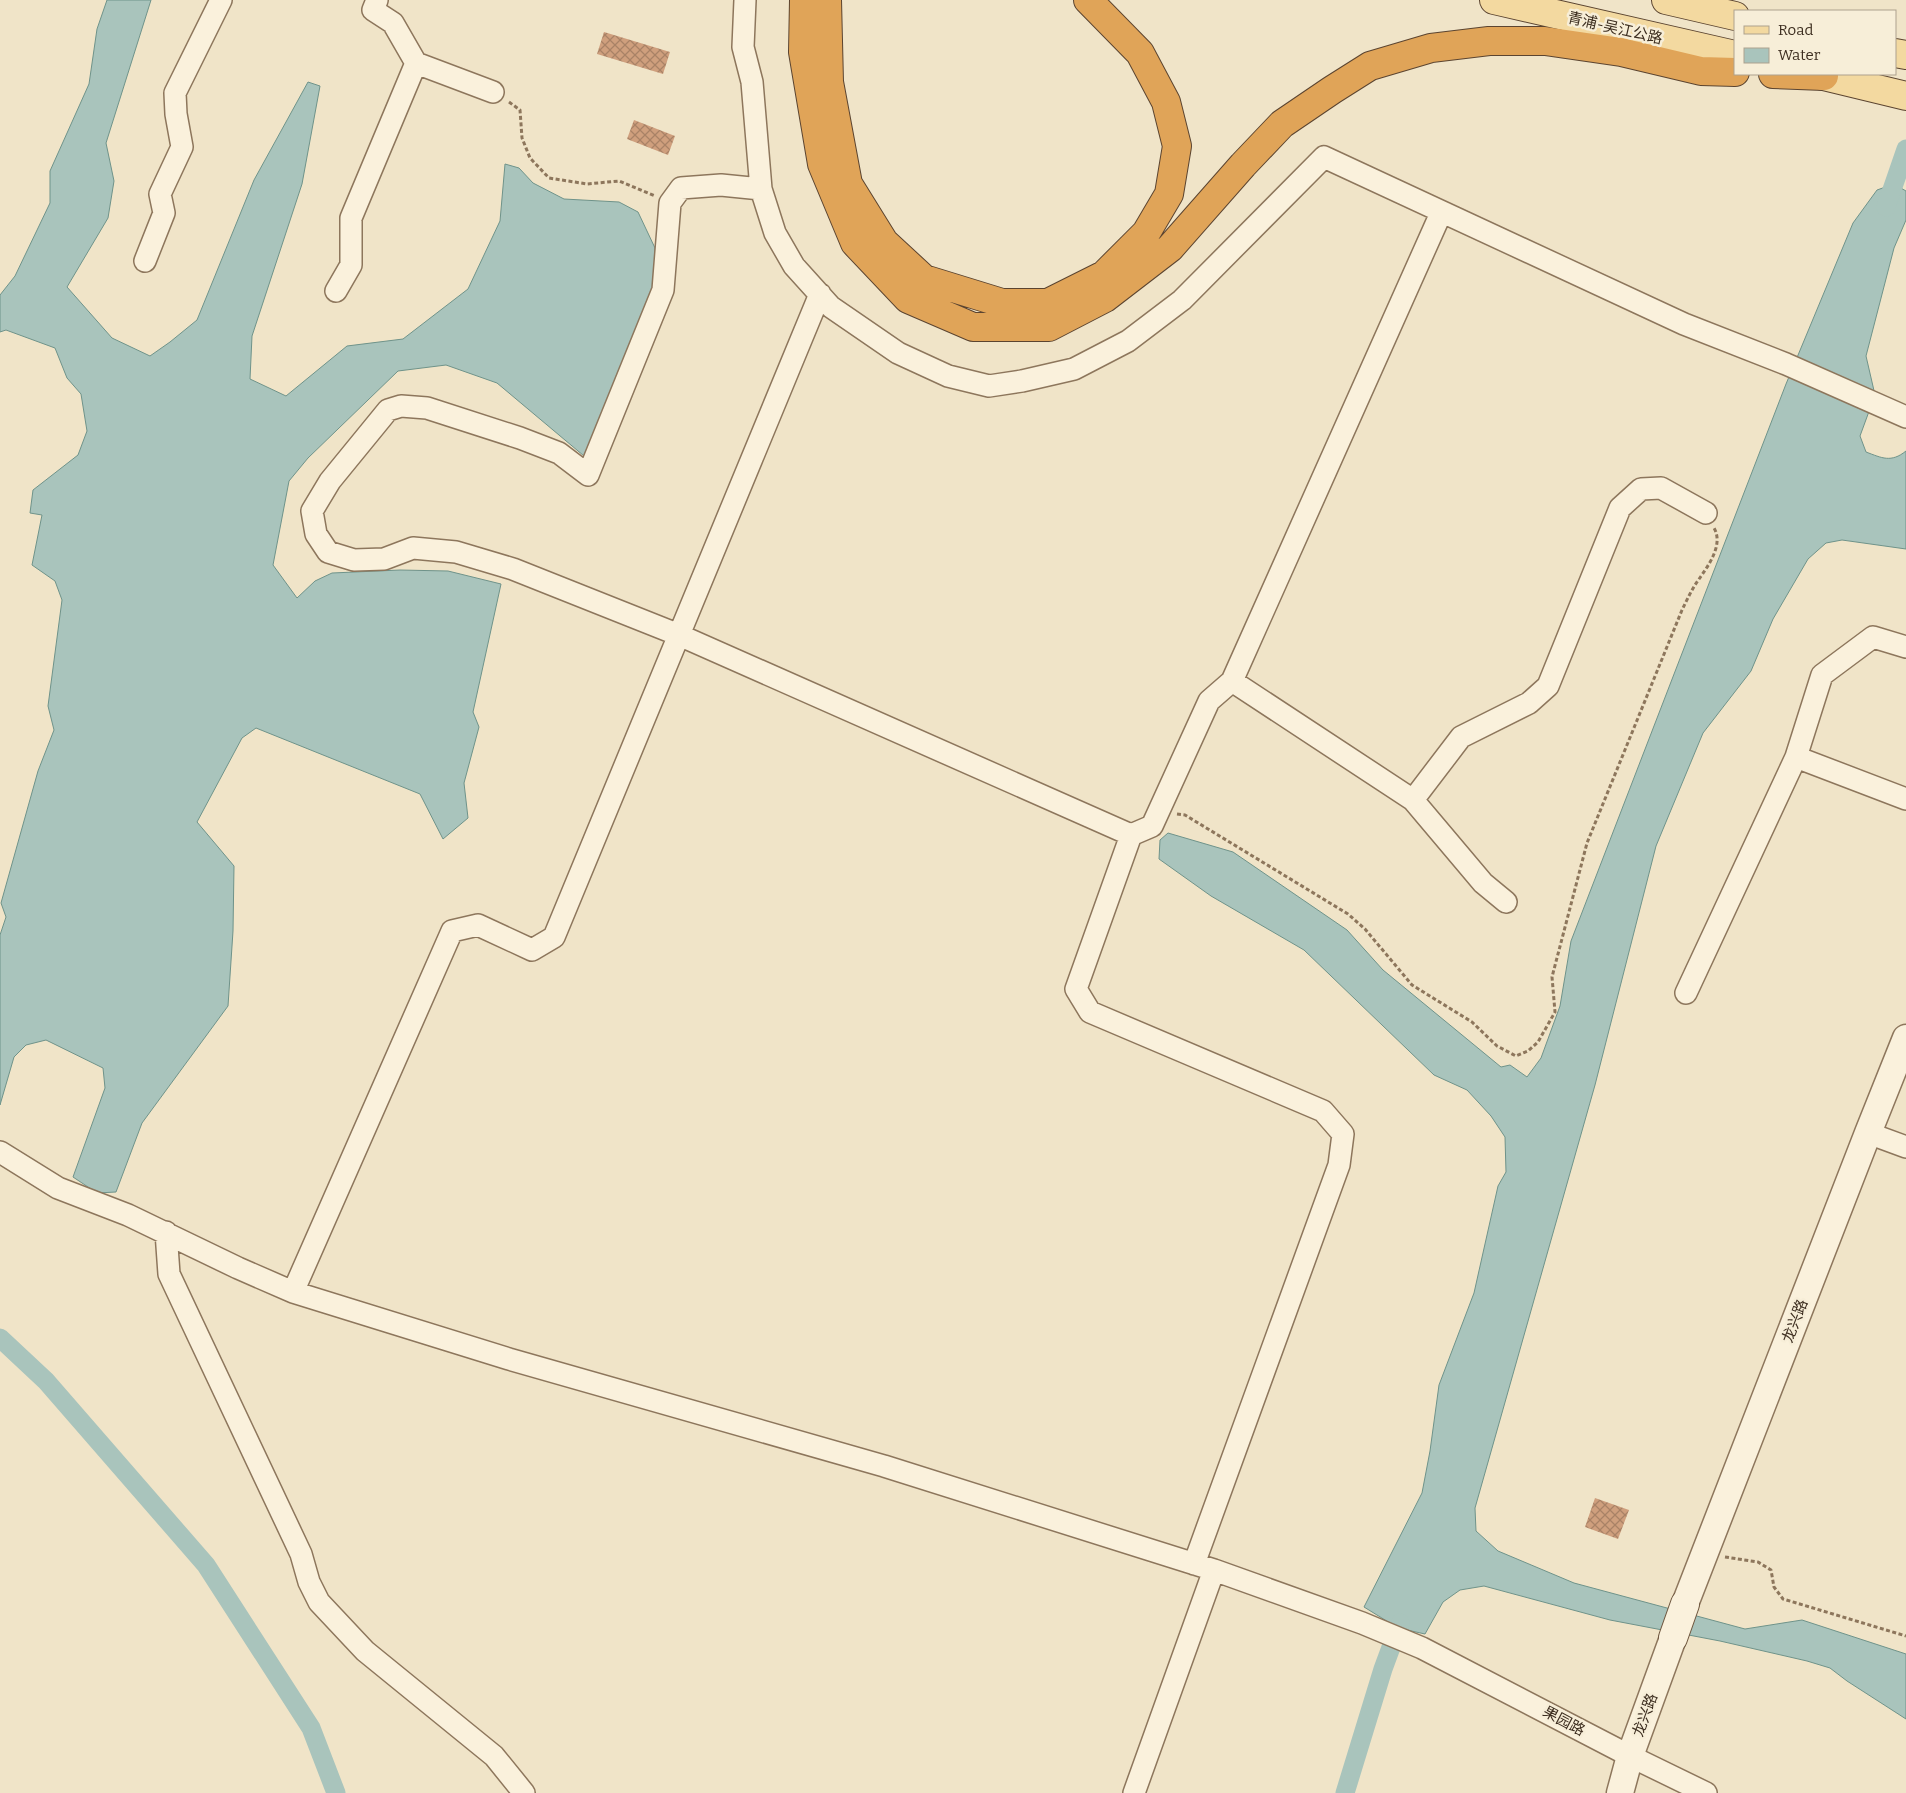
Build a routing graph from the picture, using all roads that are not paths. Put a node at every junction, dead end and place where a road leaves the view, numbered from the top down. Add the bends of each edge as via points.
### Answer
1 (221, 0) edge
2 (377, 0) edge
3 (745, 0) edge
4 (804, 0) edge
5 (827, 0) edge
6 (1088, 0) edge
7 (1494, 0) edge
8 (1666, 0) edge
9 (1734, 16) edge
10 (1734, 55) edge
11 (416, 63) junction
12 (1734, 72) edge
13 (1819, 75) edge
14 (493, 92) road end
15 (1898, 94) edge
16 (761, 189) junction
17 (1441, 212) junction
18 (145, 262) dead end
19 (336, 291) dead end
20 (820, 294) junction
21 (1906, 417) edge
22 (1706, 513) road end
23 (679, 635) junction
24 (1906, 647) edge
25 (1232, 681) junction
26 (1796, 757) junction
27 (1906, 799) edge
28 (1413, 800) junction
29 (1131, 835) junction
30 (1506, 902) dead end
31 (1686, 994) dead end
32 (1906, 1038) edge
33 (1868, 1133) junction
34 (1906, 1147) edge
35 (0, 1152) edge
36 (166, 1232) junction
37 (293, 1292) junction
38 (1204, 1567) junction
39 (1685, 1604) joint
40 (1673, 1638) joint
41 (1630, 1756) junction
42 (524, 1793) edge
43 (1134, 1793) edge
44 (1620, 1793) edge
45 (1706, 1793) edge

1 - 18 street via 175,93 182,147 160,194 164,213
2 - 11 street via 373,10 393,23
3 - 16 street via 743,47 752,82
4 - 12 highway via 804,52 822,164 855,243 908,299 973,327 1049,327 1105,298 1170,248 1282,124 1370,66 1430,48 1489,41 1545,41 1621,52 1701,71
5 - 6 highway via 830,82 848,184 884,242 924,279 1002,303 1048,303 1104,275 1146,234 1169,194 1177,146 1166,102 1140,53
7 - 10 main road, 青浦-吴江公路
8 - 9 main road
11 - 14 street
11 - 19 street via 351,218 351,265
13 - 15 main road
16 - 20 street via 775,233 794,266
16 - 23 street via 721,185 681,188 670,203 663,290 588,475 559,453 520,438 427,408 401,406 388,410 330,481 312,511 316,534 328,552 354,560 384,559 413,548 456,552 513,569
17 - 20 street via 1324,157 1182,300 1128,341 1074,368 988,386 948,376 898,353 831,306
17 - 21 street via 1684,324 1786,364
17 - 25 street
20 - 23 street
22 - 28 street via 1661,488 1641,489 1620,508 1548,686 1528,704 1461,737
23 - 29 street
23 - 37 street via 554,937 532,950 478,925 452,931
24 - 26 street via 1873,636 1822,675
25 - 28 street
25 - 29 street via 1209,701 1152,826
26 - 27 street
26 - 31 street
28 - 30 street via 1483,884
29 - 38 street via 1076,989 1090,1012 1323,1111 1343,1134 1339,1165
32 - 33 street, 龙兴路
33 - 34 street
33 - 39 street, 龙兴路
35 - 36 street, 果园路 via 58,1188
36 - 37 street, 果园路
36 - 42 street via 169,1274 301,1554 319,1602 364,1651 494,1756
37 - 38 street, 果园路 via 509,1359 884,1466
38 - 41 street, 果园路 via 1362,1623 1422,1648
38 - 43 street
39 - 40 main road
40 - 41 street, 龙兴路
41 - 44 street, 龙兴路
41 - 45 street, 果园路

